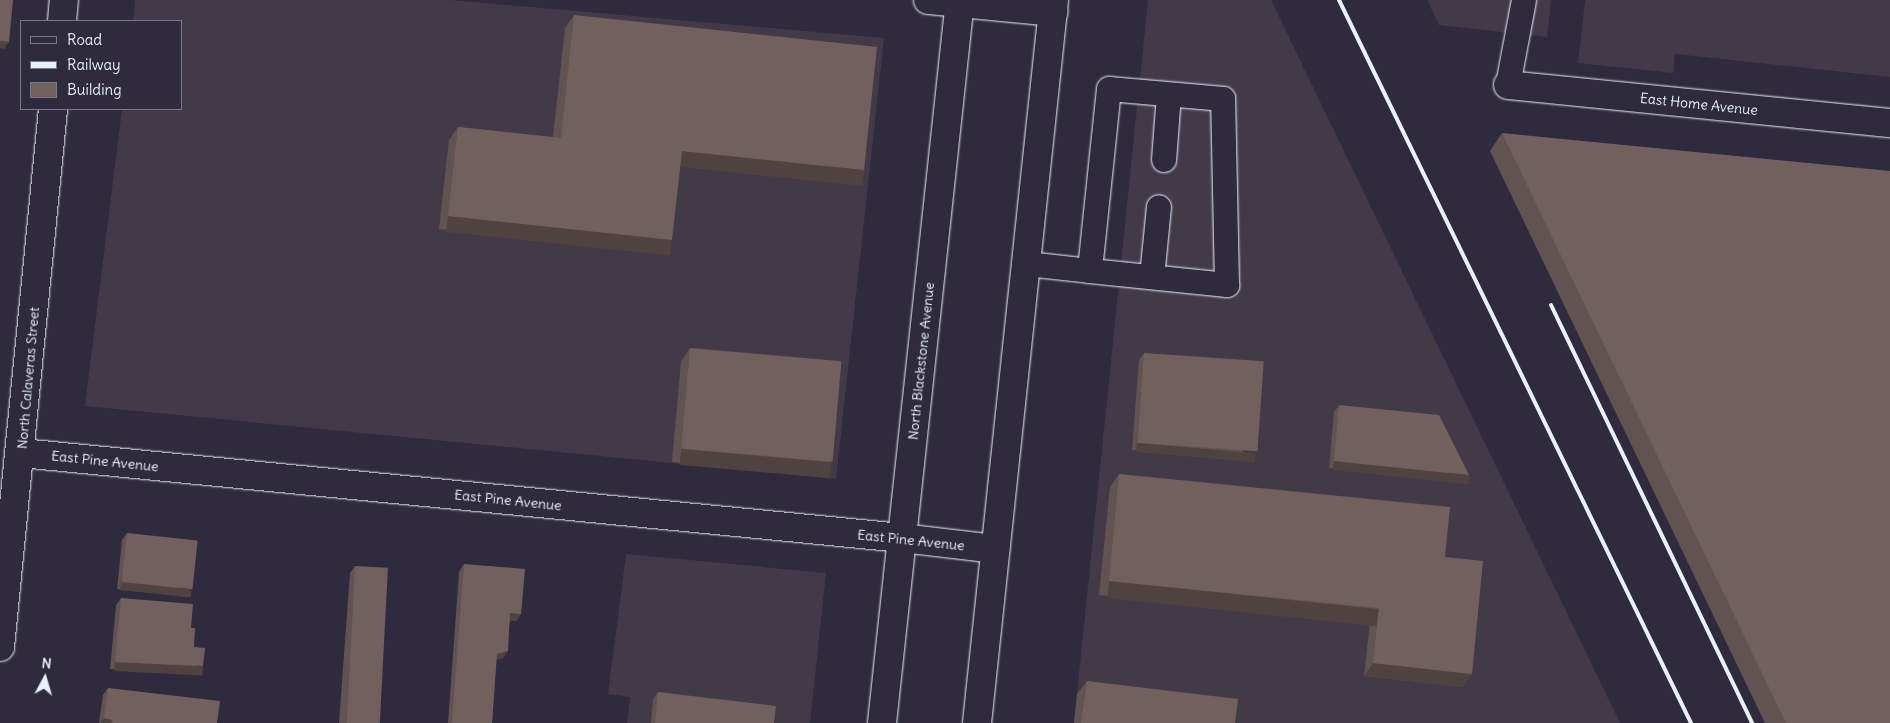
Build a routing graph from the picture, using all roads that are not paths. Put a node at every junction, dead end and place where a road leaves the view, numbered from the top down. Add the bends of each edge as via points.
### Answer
1 (64, 0) edge
2 (928, 0) edge
3 (1524, 0) edge
4 (960, 2) edge
5 (1053, 6) edge
6 (62, 20) edge
7 (1508, 85) joint
8 (1169, 95) junction
9 (53, 110) edge
10 (1890, 123) edge
11 (1164, 160) dead end
12 (1159, 207) dead end
13 (1027, 264) junction
14 (1090, 271) junction
15 (1152, 277) junction
16 (21, 453) junction
17 (902, 538) junction
18 (995, 549) junction
19 (0, 647) edge
20 (882, 723) edge
21 (977, 723) edge

1 - 6 street
2 - 4 street
3 - 7 lane
4 - 5 street
4 - 17 street, North Blackstone Avenue
5 - 13 street
7 - 10 street, East Home Avenue
8 - 11 lane
8 - 14 lane via 1109,90
8 - 15 lane via 1223,99 1226,285
9 - 16 street, North Calaveras Street
12 - 15 lane
13 - 14 lane
13 - 18 street
14 - 15 lane
16 - 17 street, East Pine Avenue
16 - 19 street, North Calaveras Street
17 - 18 street, East Pine Avenue
17 - 20 street, North Blackstone Avenue
18 - 21 street

